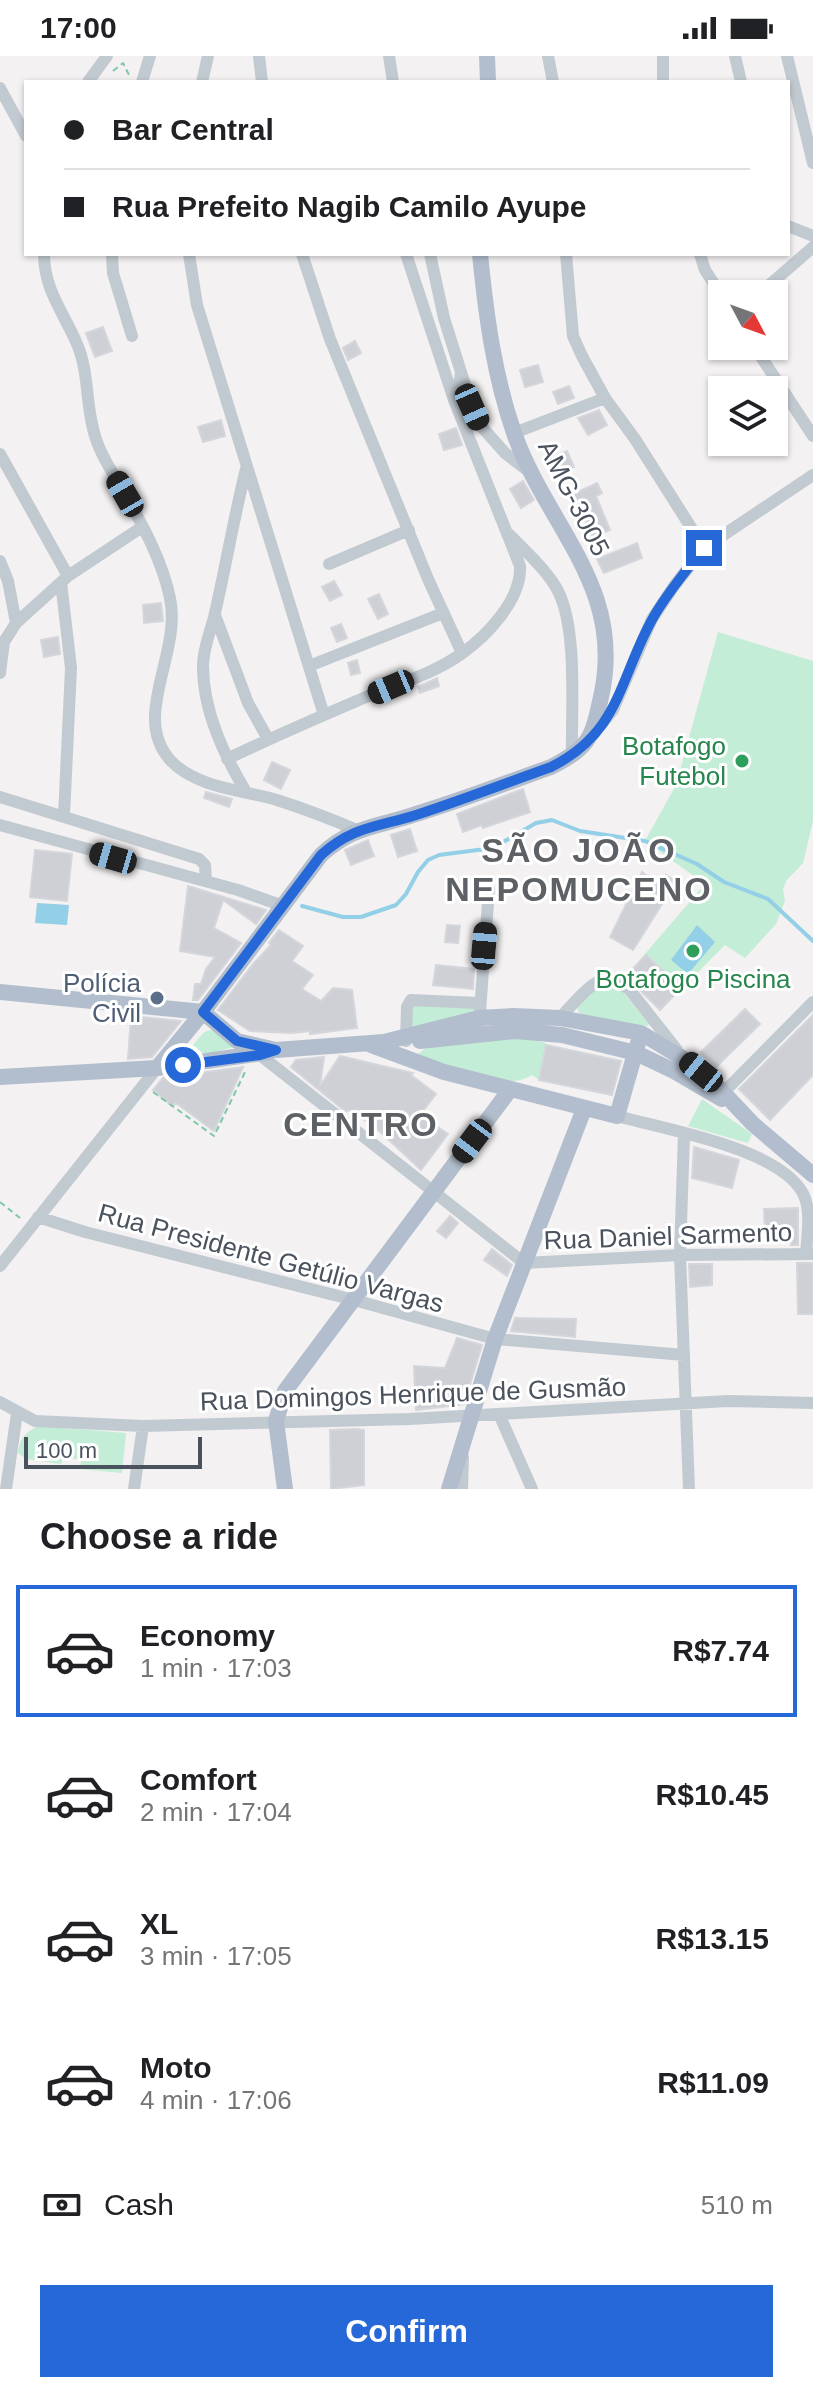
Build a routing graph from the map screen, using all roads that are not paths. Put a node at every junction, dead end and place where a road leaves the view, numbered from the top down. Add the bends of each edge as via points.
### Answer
1 (150, 56) edge
2 (208, 56) edge
3 (259, 56) edge
4 (389, 56) edge
5 (487, 56) edge
6 (548, 56) edge
7 (663, 56) edge
8 (735, 56) edge
9 (787, 56) edge
10 (104, 61) edge
11 (90, 80) edge
12 (136, 80) edge
13 (202, 80) edge
14 (262, 80) edge
15 (393, 80) edge
16 (488, 80) edge
17 (553, 80) edge
18 (663, 80) edge
19 (741, 80) edge
20 (0, 88) edge
21 (24, 132) edge
22 (813, 163) edge
23 (790, 227) edge
24 (813, 236) edge
25 (813, 247) edge
26 (44, 256) edge
27 (112, 256) edge
28 (189, 256) edge
29 (303, 256) edge
30 (407, 256) edge
31 (430, 256) edge
32 (480, 256) edge
33 (566, 256) edge
34 (701, 256) edge
35 (712, 280) edge
36 (775, 280) edge
37 (132, 336) dead end
38 (763, 360) edge
39 (461, 373) junction
40 (605, 398) junction
41 (456, 405) junction
42 (514, 433) junction
43 (813, 436) edge
44 (0, 454) edge
45 (246, 466) junction
46 (532, 474) junction
47 (813, 475) edge
48 (142, 527) junction
49 (409, 530) junction
50 (505, 530) junction
51 (704, 548) junction
52 (0, 561) edge
53 (329, 564) dead end
54 (65, 579) junction
55 (443, 613) junction
56 (215, 615) junction
57 (16, 623) junction
58 (462, 653) junction
59 (1, 655) edge
60 (309, 666) junction
61 (0, 673) edge
62 (324, 715) junction
63 (268, 739) junction
64 (590, 739) junction
65 (572, 756) junction
66 (227, 759) junction
67 (246, 792) junction
68 (0, 797) edge
69 (64, 816) junction
70 (0, 825) edge
71 (357, 830) junction
72 (206, 881) junction
73 (489, 889) dead end
74 (283, 906) junction
75 (0, 992) edge
76 (813, 1002) edge
77 (203, 1012) junction
78 (479, 1018) junction
79 (560, 1018) junction
80 (641, 1033) junction
81 (403, 1039) junction
82 (368, 1044) junction
83 (636, 1053) junction
84 (261, 1054) junction
85 (684, 1059) junction
86 (157, 1068) junction
87 (0, 1077) edge
88 (509, 1091) junction
89 (724, 1097) junction
90 (584, 1109) junction
91 (617, 1116) junction
92 (684, 1134) junction
93 (813, 1175) edge
94 (434, 1192) junction
95 (34, 1222) junction
96 (810, 1254) edge
97 (680, 1255) junction
98 (524, 1263) junction
99 (0, 1266) edge
100 (354, 1300) junction
101 (495, 1339) junction
102 (684, 1355) junction
103 (0, 1402) edge
104 (813, 1403) edge
105 (684, 1405) junction
106 (17, 1413) junction
107 (499, 1414) junction
108 (472, 1415) junction
109 (276, 1421) junction
110 (143, 1426) junction
111 (6, 1443) edge
112 (463, 1446) junction
113 (6, 1489) edge
114 (134, 1489) edge
115 (285, 1489) edge
116 (449, 1489) edge
117 (462, 1489) edge
118 (532, 1489) edge
119 (689, 1489) edge

1 - 12 street
2 - 13 street
3 - 14 street
4 - 15 street
5 - 16 main road
6 - 17 street
7 - 18 street
8 - 19 street
9 - 22 street
10 - 11 street
20 - 21 street
23 - 24 street
25 - 36 street
26 - 48 street via 54,299 85,365 95,437
27 - 37 street
28 - 45 street via 197,305
29 - 49 street via 330,339
30 - 41 street
31 - 39 street
32 - 42 main road, AMG-3005 via 492,354
33 - 40 street via 573,336
34 - 35 street
38 - 43 street
39 - 41 street
39 - 46 street via 481,426
40 - 42 street
40 - 51 street
41 - 50 street
42 - 46 main road, AMG-3005
44 - 54 street
45 - 56 street
45 - 60 street
46 - 64 main road, AMG-3005 via 585,570 606,633 603,688
47 - 51 street
48 - 54 street
48 - 67 street via 162,568 173,615 154,715 161,748 184,772
49 - 53 street
49 - 55 street
50 - 58 street via 521,580 505,608
50 - 65 street via 557,589 564,606
51 - 64 street via 652,619 613,710
52 - 57 street
54 - 57 street
54 - 69 street via 71,668
55 - 58 street
55 - 60 street
56 - 63 street via 248,703
56 - 66 street via 205,646 205,689
57 - 59 street
58 - 62 street
59 - 61 street
60 - 62 street
62 - 63 street
63 - 66 street
64 - 65 main road
65 - 71 main road via 414,815
66 - 67 street
67 - 71 street
68 - 69 street
69 - 72 street via 199,859
70 - 72 street
71 - 74 main road via 321,855
72 - 74 street
73 - 78 street
74 - 77 main road
75 - 77 main road
76 - 89 street
77 - 84 main road
77 - 86 main road
78 - 79 main road
78 - 81 main road
78 - 81 street via 411,1000
78 - 83 main road
79 - 80 main road
79 - 85 street via 584,992 608,977 629,989
80 - 83 main road
80 - 85 main road
81 - 82 main road
82 - 84 main road
82 - 88 main road
83 - 89 main road
83 - 91 main road
84 - 86 main road
84 - 94 street
85 - 89 main road
86 - 87 main road
86 - 95 street
88 - 90 main road
88 - 94 main road
89 - 93 main road
90 - 91 main road
90 - 98 main road
91 - 92 street
92 - 96 street via 756,1155 793,1183 807,1208
92 - 97 street
94 - 98 street
94 - 100 main road
95 - 99 street
95 - 100 street, Rua Presidente Getúlio Vargas
96 - 97 street, Rua Daniel Sarmento
97 - 98 street, Rua Daniel Sarmento
97 - 102 street
98 - 101 main road
100 - 101 street, Rua Presidente Getúlio Vargas
100 - 109 main road via 285,1391
101 - 102 street, Rua Presidente Getúlio Vargas
101 - 108 main road
102 - 105 street
103 - 106 street, Rua Domingos Henrique de Gusmão
104 - 105 street, Rua Domingos Henrique de Gusmão
105 - 107 street, Rua Domingos Henrique de Gusmão
105 - 119 street
106 - 110 street, Rua Domingos Henrique de Gusmão via 53,1424
106 - 111 street
107 - 108 street, Rua Domingos Henrique de Gusmão
107 - 118 street
108 - 109 street, Rua Domingos Henrique de Gusmão
108 - 112 main road
109 - 110 street, Rua Domingos Henrique de Gusmão
109 - 115 main road
110 - 114 street
111 - 113 street
112 - 116 main road
112 - 117 street

